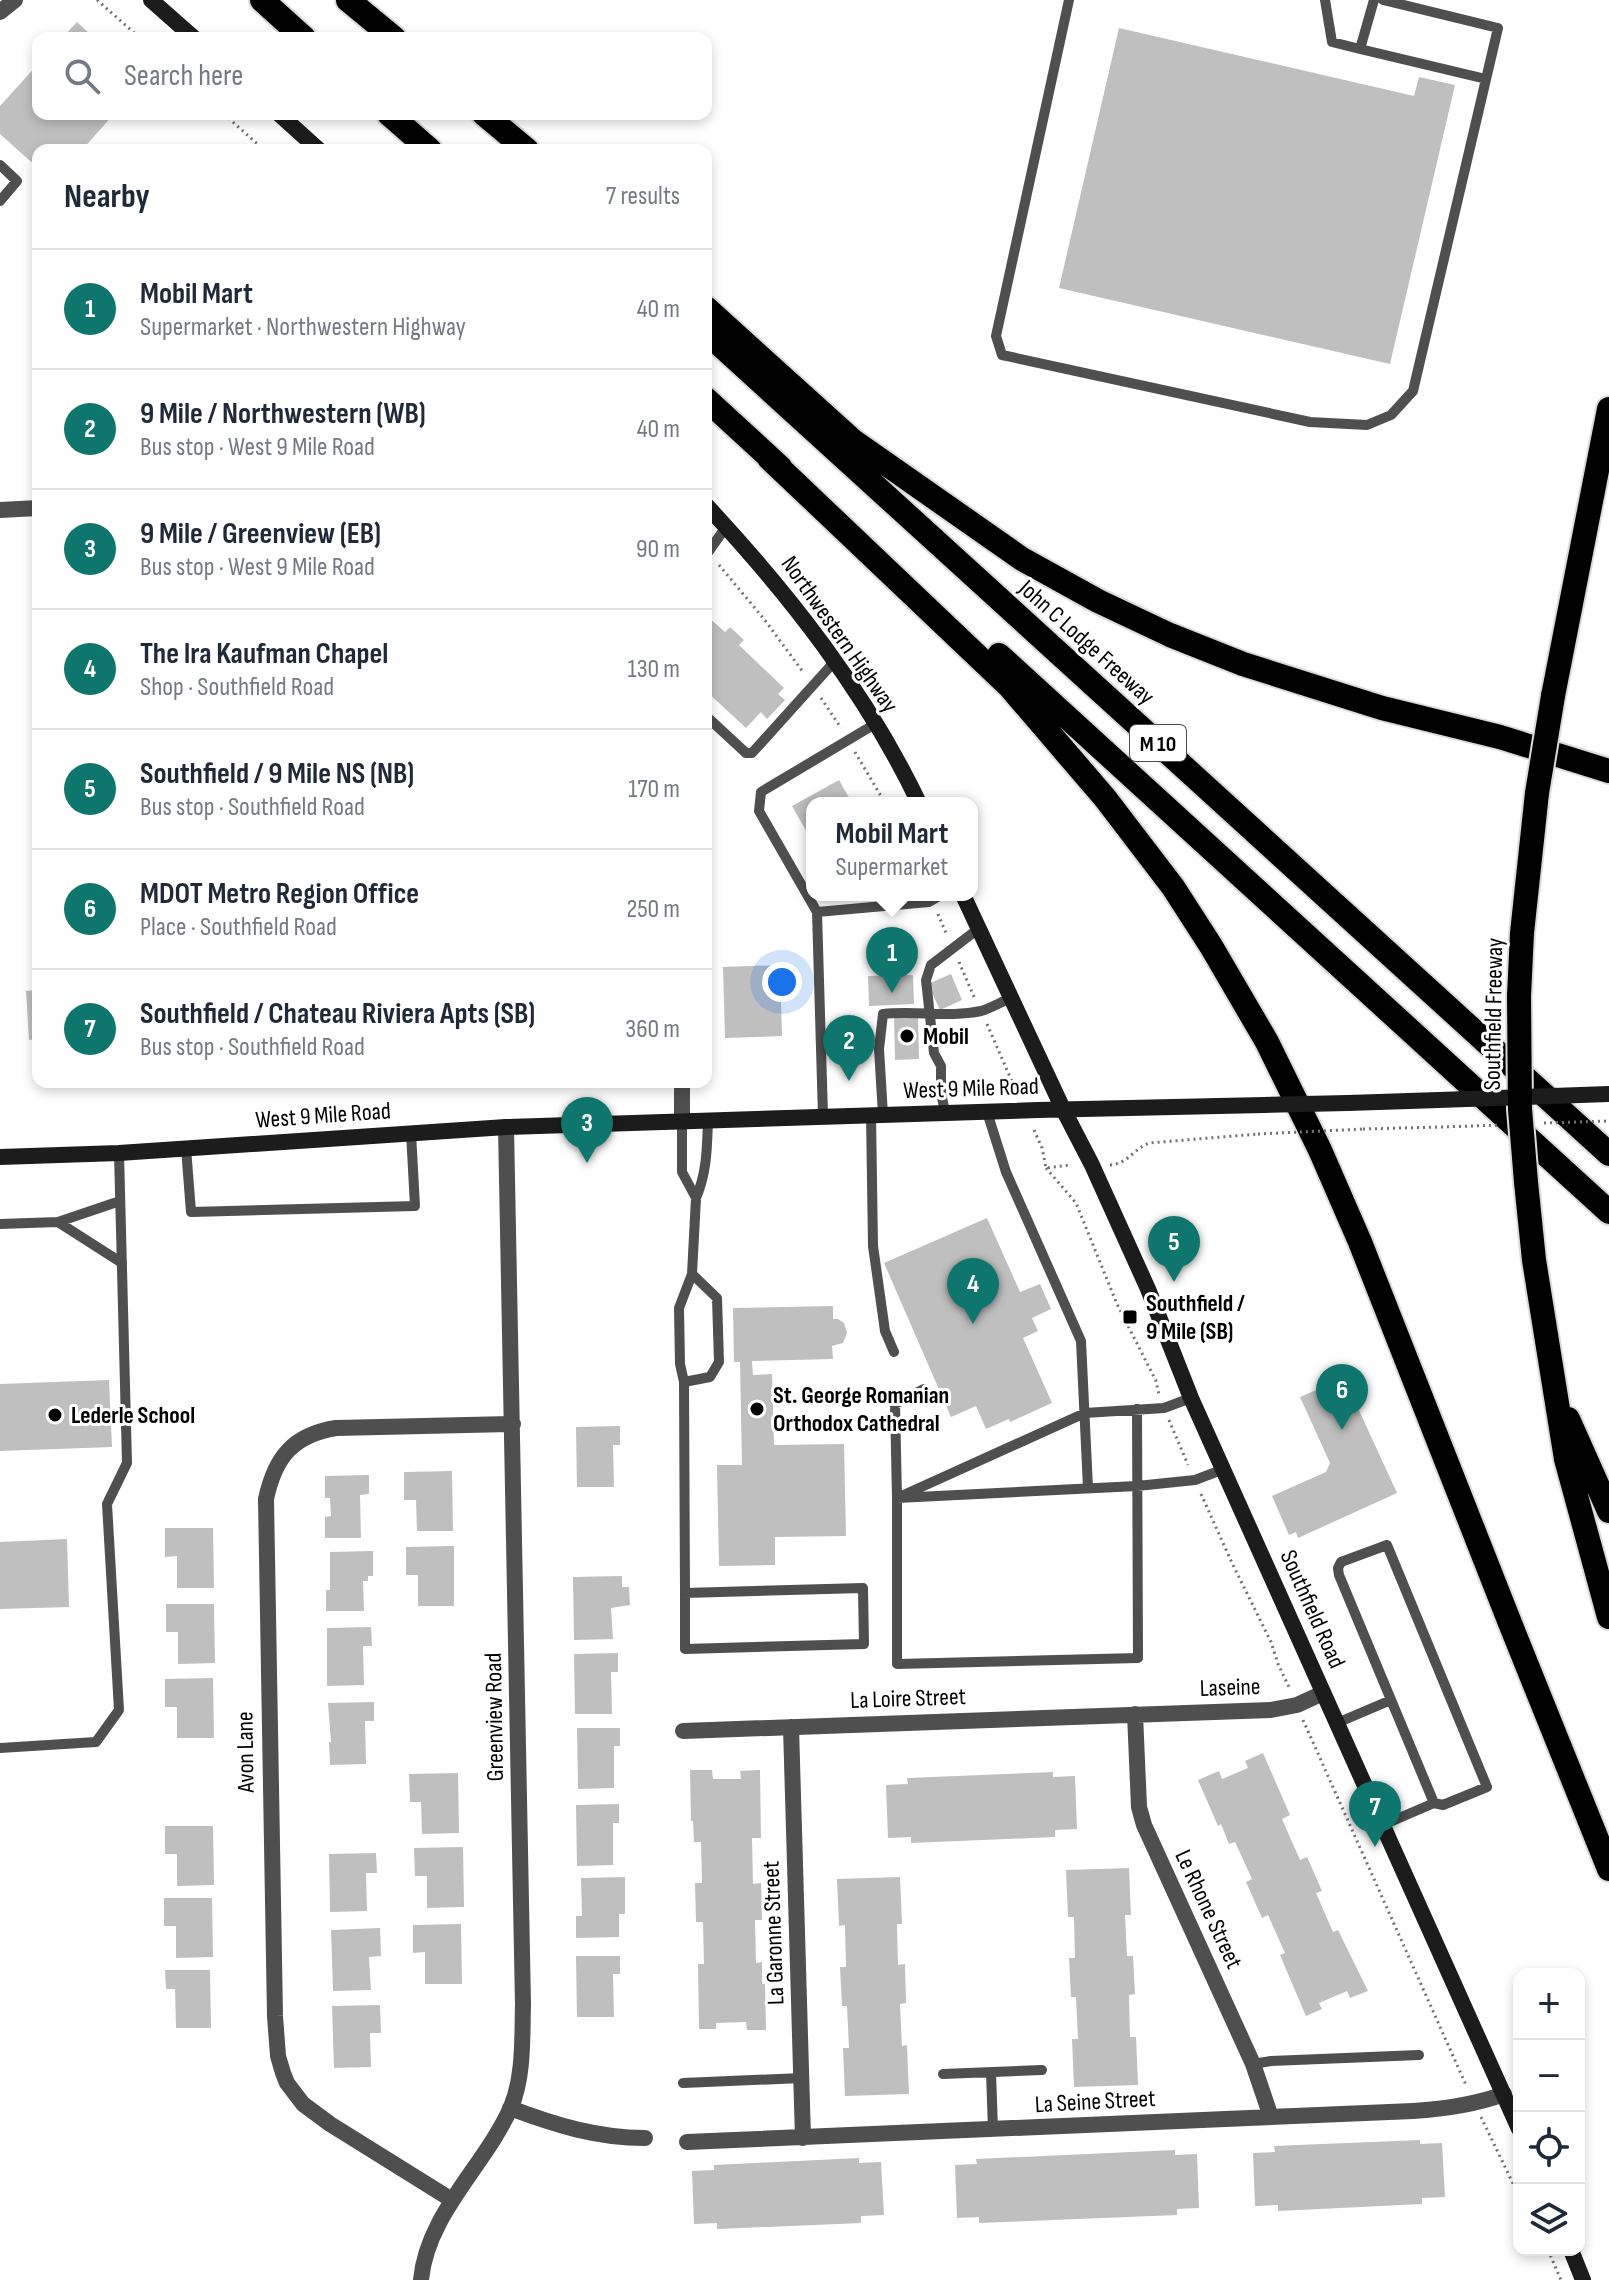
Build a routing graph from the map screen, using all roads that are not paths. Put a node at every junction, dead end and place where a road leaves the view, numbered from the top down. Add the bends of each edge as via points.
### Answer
1 (15, 0) edge
2 (151, 0) edge
3 (262, 0) edge
4 (347, 0) edge
5 (1069, 0) edge
6 (1325, 0) edge
7 (1374, 0) edge
8 (1383, 0) edge
9 (0, 12) edge
10 (187, 32) edge
11 (297, 32) edge
12 (381, 32) edge
13 (387, 32) edge
14 (1360, 49) junction
15 (1486, 79) junction
16 (286, 120) edge
17 (396, 120) edge
18 (476, 120) edge
19 (491, 120) edge
20 (312, 144) edge
21 (423, 144) edge
22 (502, 144) edge
23 (520, 144) edge
24 (0, 165) edge
25 (0, 201) edge
26 (712, 313) edge
27 (712, 337) edge
28 (712, 405) edge
29 (1609, 409) edge
30 (769, 458) junction
31 (32, 508) edge
32 (0, 510) edge
33 (712, 512) edge
34 (726, 527) junction
35 (712, 547) edge
36 (835, 661) junction
37 (712, 722) edge
38 (875, 724) junction
39 (1609, 771) edge
40 (916, 797) edge
41 (806, 893) edge
42 (811, 901) edge
43 (910, 901) edge
44 (966, 901) edge
45 (817, 912) junction
46 (978, 929) junction
47 (1011, 998) junction
48 (929, 1012) junction
49 (682, 1088) edge
50 (1609, 1094) edge
51 (1063, 1109) junction
52 (987, 1112) junction
53 (945, 1113) junction
54 (877, 1115) junction
55 (823, 1116) junction
56 (708, 1120) junction
57 (682, 1121) junction
58 (506, 1127) junction
59 (411, 1133) junction
60 (186, 1148) junction
61 (119, 1153) junction
62 (1609, 1154) edge
63 (0, 1157) edge
64 (696, 1198) junction
65 (120, 1201) junction
66 (1609, 1212) edge
67 (58, 1222) junction
68 (0, 1224) edge
69 (122, 1263) junction
70 (692, 1274) junction
71 (894, 1352) dead end
72 (684, 1382) junction
73 (924, 1389) dead end
74 (1557, 1396) junction
75 (1191, 1398) junction
76 (1137, 1409) junction
77 (1085, 1413) junction
78 (513, 1424) junction
79 (1224, 1469) junction
80 (1137, 1486) junction
81 (1088, 1488) junction
82 (897, 1498) junction
83 (1609, 1511) edge
84 (685, 1593) junction
85 (1609, 1617) edge
86 (1323, 1693) junction
87 (1391, 1700) junction
88 (1135, 1714) junction
89 (1337, 1723) junction
90 (791, 1727) junction
91 (683, 1731) dead end
92 (0, 1748) edge
93 (1434, 1803) junction
94 (1383, 1825) junction
95 (1609, 1869) edge
96 (1419, 2055) dead end
97 (1253, 2064) junction
98 (1042, 2070) dead end
99 (991, 2072) junction
100 (943, 2074) dead end
101 (802, 2078) junction
102 (683, 2083) dead end
103 (1504, 2094) junction
104 (510, 2108) junction
105 (1513, 2115) edge
106 (1271, 2117) junction
107 (993, 2130) junction
108 (645, 2138) dead end
109 (803, 2138) junction
110 (687, 2142) dead end
111 (452, 2200) junction
112 (1573, 2256) edge
113 (421, 2280) edge
114 (1583, 2280) edge

1 - 9 street
2 - 10 main road
3 - 11 highway
4 - 12 highway
4 - 13 highway
5 - 15 lane via 996,336 1002,355 1310,422 1367,425 1391,415 1413,391
6 - 14 lane via 1332,42
7 - 14 lane
8 - 15 lane via 1498,28
14 - 15 lane
16 - 20 main road
17 - 21 highway
18 - 22 highway
19 - 23 highway
24 - 25 lane via 17,181
26 - 39 highway via 852,440 1022,559 1098,601 1257,669
27 - 62 highway, John C Lodge Freeway / M 10
28 - 30 highway, M 10
29 - 74 highway, Southfield Freeway, bridge via 1553,696 1522,933 1520,1109 1534,1260
30 - 66 highway, M 10 via 1021,674
30 - 95 highway via 1009,686 1105,798 1211,946 1267,1042 1320,1150
31 - 32 street
33 - 34 main road, Northwestern Highway
34 - 35 lane
34 - 36 main road, Northwestern Highway via 763,566
36 - 37 lane via 752,753
36 - 38 main road, Northwestern Highway
38 - 40 main road, Northwestern Highway
38 - 41 lane via 761,792 759,811
42 - 45 lane
43 - 45 lane
44 - 46 main road
45 - 55 lane
46 - 47 main road
46 - 48 lane via 931,965 926,980
47 - 48 lane via 981,1011
47 - 51 main road
48 - 53 lane
48 - 54 lane via 883,1014
49 - 57 street
50 - 51 main road, West 9 Mile Road, bridge
51 - 52 main road, West 9 Mile Road
51 - 75 main road, Southfield Road via 1148,1289
52 - 53 main road, West 9 Mile Road
52 - 77 lane via 1006,1172 1081,1341
53 - 54 main road, West 9 Mile Road
54 - 55 main road, West 9 Mile Road
54 - 71 lane via 873,1246 885,1331
55 - 56 main road, West 9 Mile Road
56 - 57 main road, West 9 Mile Road
56 - 64 lane via 706,1164
57 - 58 main road, West 9 Mile Road
57 - 64 lane via 682,1172
58 - 59 main road, West 9 Mile Road
58 - 78 street, Greenview Road
59 - 60 main road, West 9 Mile Road
59 - 60 lane via 415,1206 191,1212
60 - 61 main road, West 9 Mile Road
61 - 63 main road, West 9 Mile Road
61 - 65 lane
64 - 70 lane
65 - 67 lane
65 - 69 lane
67 - 68 lane
67 - 69 lane
69 - 92 lane via 127,1463 107,1504 119,1710 96,1742
70 - 72 lane via 679,1308
70 - 72 lane via 717,1298 719,1362 710,1377
72 - 84 lane
73 - 82 lane via 895,1404
74 - 83 highway
74 - 85 highway, Southfield Freeway via 1566,1459
75 - 76 lane via 1164,1408
75 - 79 main road, Southfield Road
76 - 77 lane
76 - 80 lane
77 - 81 lane
77 - 82 lane
78 - 104 street, Greenview Road via 523,2005 521,2062
78 - 111 street, Avon Lane via 319,1431 290,1447 266,1499 278,2056 295,2094 316,2114
79 - 80 lane via 1195,1480
79 - 86 main road, Southfield Road
80 - 81 lane
80 - 82 lane via 1138,1658 897,1664
81 - 82 lane
84 - 84 lane via 863,1588 864,1644 685,1649
86 - 88 street, Laseine via 1279,1709
86 - 89 main road, Southfield Road
87 - 89 lane
87 - 93 lane
87 - 93 lane via 1338,1568 1341,1562 1387,1545 1487,1787 1443,1805
88 - 90 street, La Loire Street
88 - 97 street, Le Rhone Street via 1144,1825
89 - 94 main road, Southfield Road
90 - 91 street, La Loire Street
90 - 101 street, La Garonne Street
93 - 94 lane
94 - 103 main road, Southfield Road
96 - 97 lane
97 - 106 street, Le Rhone Street
98 - 99 lane
99 - 100 lane
99 - 107 lane
101 - 102 lane
101 - 109 street, La Garonne Street
103 - 105 main road, Southfield Road
103 - 106 street, La Seine Street via 1458,2108
104 - 108 street via 580,2131
104 - 111 street, Greenview Road
106 - 107 street, La Seine Street
107 - 109 street, La Seine Street
109 - 110 street, La Seine Street
111 - 113 street, Greenview Road via 427,2251
112 - 114 main road

